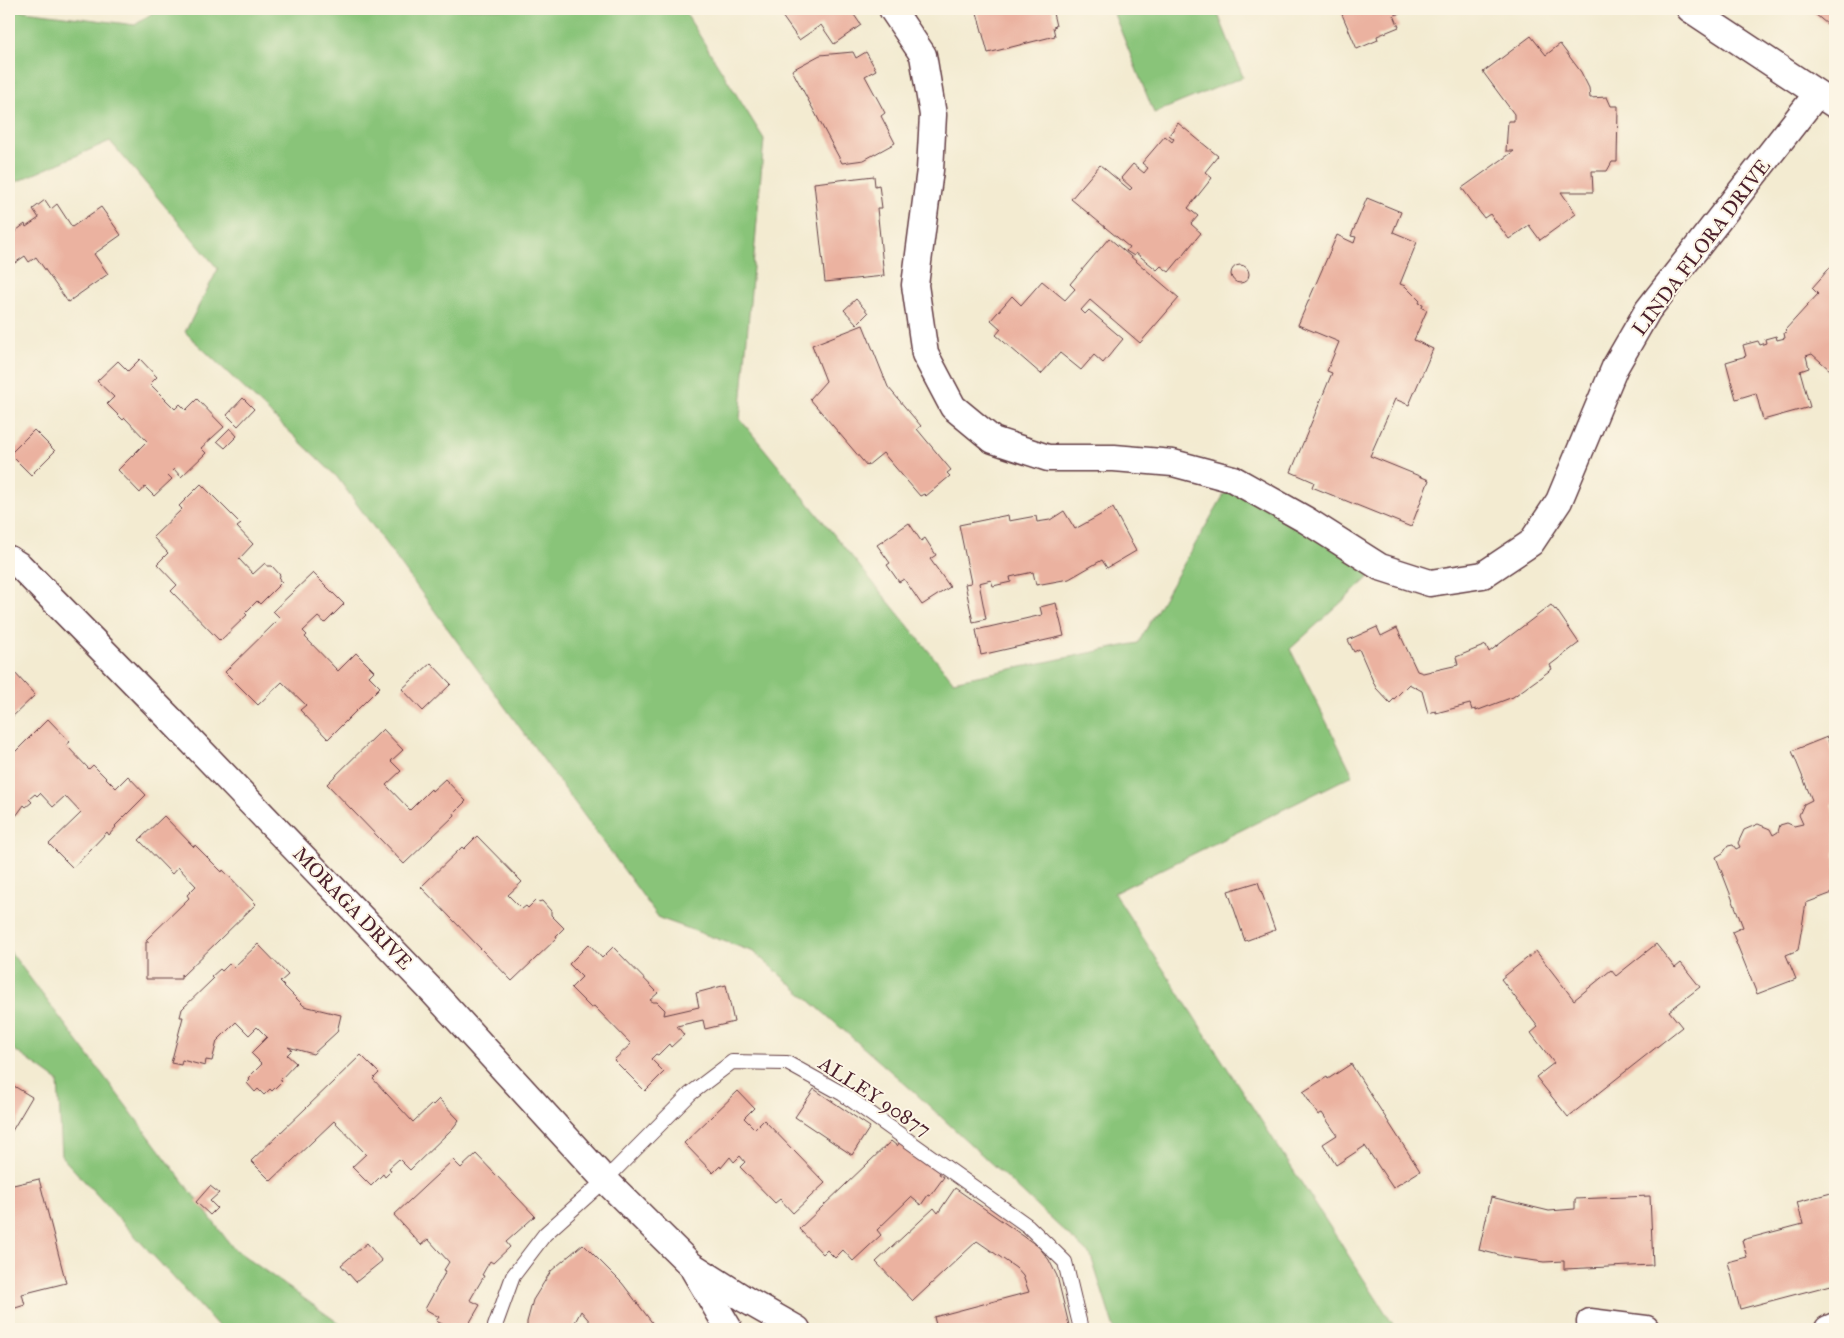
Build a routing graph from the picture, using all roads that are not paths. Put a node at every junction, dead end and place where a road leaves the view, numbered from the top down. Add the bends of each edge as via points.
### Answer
1 (892, 9) edge
2 (1690, 9) edge
3 (1826, 99) edge
4 (9, 558) edge
5 (605, 1180) junction
6 (691, 1265) junction
7 (1590, 1322) dead end
8 (1835, 1326) edge
9 (496, 1329) edge
10 (729, 1329) edge
11 (797, 1329) edge
12 (1081, 1329) edge
13 (1646, 1329) edge
14 (1828, 1329) edge

1 - 3 street, LINDA FLORA DRIVE via 923,55 933,115 930,170 915,285 925,354 953,407 993,440 1048,458 1114,458 1173,463 1233,479 1380,567 1430,583 1483,576 1531,543 1559,501 1615,367 1648,310
2 - 3 street
4 - 5 street, MORAGA DRIVE via 426,984
5 - 6 street, MORAGA DRIVE
5 - 9 lane, ALLEY 90877 via 545,1234 513,1276
5 - 12 lane, ALLEY 90877 via 690,1094 732,1062 787,1063 843,1094 1028,1226 1065,1262
6 - 10 street, MORAGA DRIVE
6 - 11 street, MORAGA DRIVE
7 - 13 street
8 - 14 street

